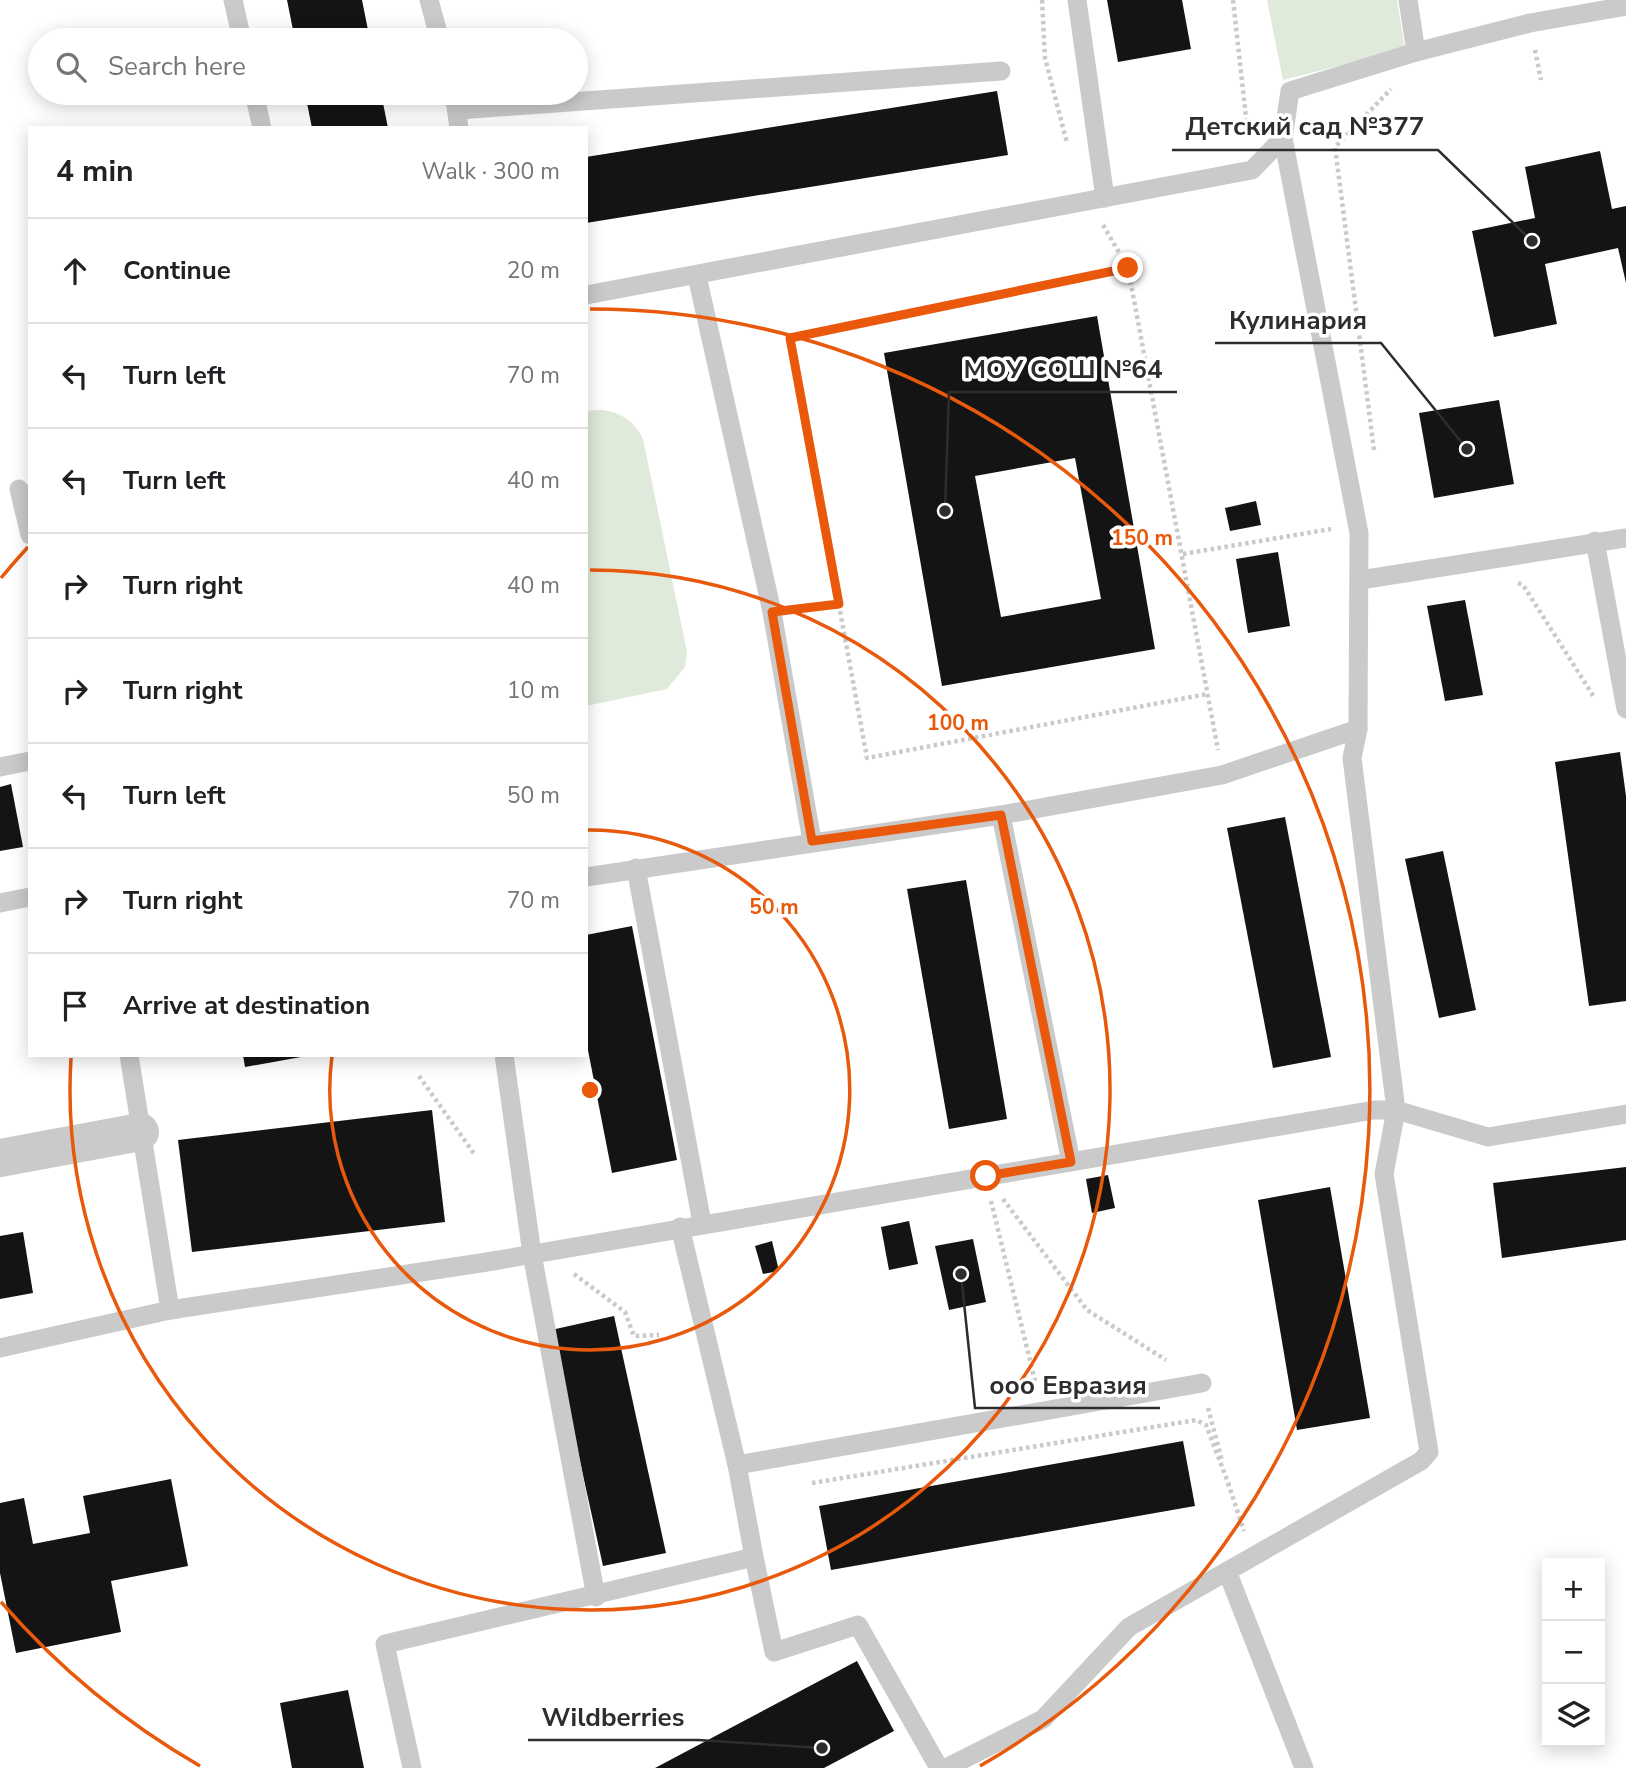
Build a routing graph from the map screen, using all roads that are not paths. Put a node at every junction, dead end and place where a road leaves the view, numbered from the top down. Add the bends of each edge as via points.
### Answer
1 (233, 0) edge
2 (429, 0) edge
3 (1077, 0) edge
4 (1408, 0) edge
5 (1594, 6) edge
6 (1626, 6) edge
7 (239, 28) edge
8 (437, 28) edge
9 (1416, 51) junction
10 (1001, 71) dead end
11 (588, 101) edge
12 (257, 105) edge
13 (527, 105) edge
14 (457, 110) edge
15 (262, 126) edge
16 (1283, 138) junction
17 (1097, 200) junction
18 (697, 276) junction
19 (588, 295) edge
20 (19, 489) dead end
21 (28, 527) edge
22 (1626, 538) edge
23 (1595, 541) junction
24 (1360, 580) junction
25 (1626, 709) edge
26 (1357, 729) junction
27 (28, 761) edge
28 (0, 767) edge
29 (1001, 815) junction
30 (812, 841) junction
31 (636, 868) junction
32 (588, 877) edge
33 (28, 897) edge
34 (0, 903) edge
35 (129, 1057) edge
36 (504, 1057) edge
37 (1396, 1110) junction
38 (1626, 1114) edge
39 (139, 1132) junction
40 (0, 1158) edge
41 (1071, 1162) junction
42 (702, 1223) junction
43 (680, 1227) junction
44 (539, 1253) junction
45 (170, 1310) junction
46 (0, 1348) edge
47 (1202, 1383) road end
48 (737, 1465) junction
49 (754, 1557) junction
50 (1227, 1571) junction
51 (596, 1597) junction
52 (412, 1768) edge
53 (939, 1768) edge
54 (946, 1768) edge
55 (1304, 1768) edge

1 - 7 lane
2 - 8 lane
3 - 17 lane
4 - 9 lane
5 - 6 lane
5 - 9 lane
9 - 16 lane via 1290,91
10 - 11 lane
12 - 15 lane
13 - 14 lane
16 - 17 lane via 1252,170
16 - 24 lane via 1359,533
17 - 18 lane
18 - 19 lane
18 - 30 lane via 772,612
20 - 21 lane
22 - 23 lane
23 - 24 lane
23 - 25 lane
24 - 26 lane
26 - 29 lane via 1222,775
26 - 37 lane via 1352,758
27 - 28 lane
29 - 30 lane
29 - 41 lane
30 - 31 lane
31 - 32 lane
31 - 42 lane
33 - 34 lane
35 - 39 lane
36 - 44 lane
37 - 38 lane via 1488,1138
37 - 41 lane
37 - 50 lane via 1384,1174 1429,1452
39 - 40 street
39 - 45 lane
41 - 42 lane
42 - 43 lane
43 - 44 lane
43 - 48 lane
44 - 45 lane
44 - 51 lane
45 - 46 lane
47 - 48 lane
48 - 49 lane
49 - 51 lane
49 - 53 lane via 774,1651 858,1625
50 - 54 lane via 1129,1627 1042,1719
50 - 55 lane
51 - 52 lane via 385,1644

